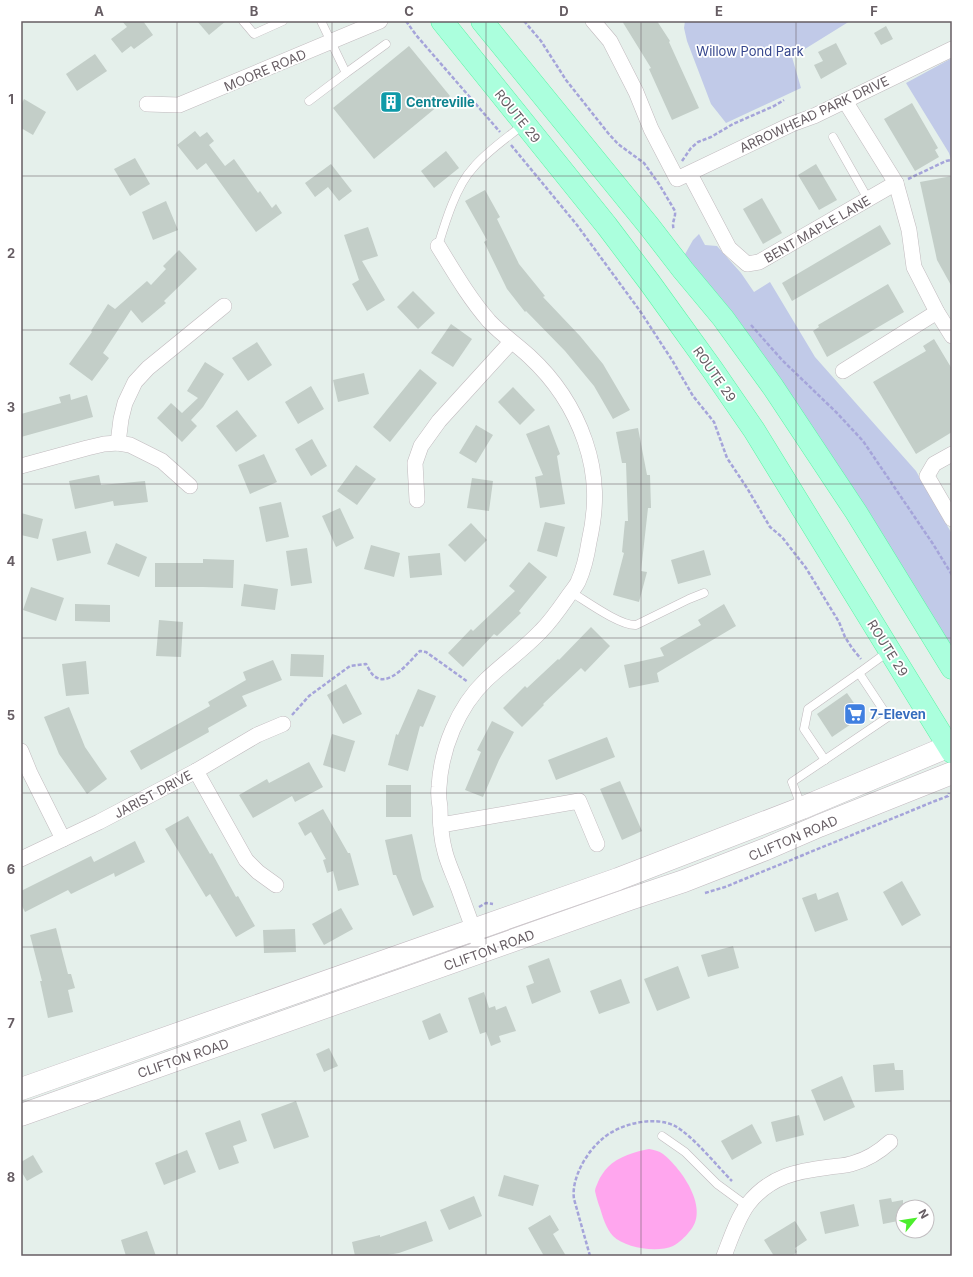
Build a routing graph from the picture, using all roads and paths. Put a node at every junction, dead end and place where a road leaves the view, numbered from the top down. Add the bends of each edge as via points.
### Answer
1 (243, 21) edge
2 (283, 21) edge
3 (321, 21) edge
4 (380, 21) edge
5 (406, 21) edge
6 (442, 21) edge
7 (482, 21) edge
8 (524, 21) edge
9 (593, 21) edge
10 (330, 42) junction
11 (386, 44) dead end
12 (952, 49) edge
13 (346, 74) junction
14 (784, 100) dead end
15 (309, 101) dead end
16 (845, 101) junction
17 (147, 104) dead end
18 (525, 124) junction
19 (833, 137) dead end
20 (505, 139) junction
21 (952, 160) edge
22 (680, 173) junction
23 (653, 175) junction
24 (896, 184) junction
25 (868, 199) junction
26 (678, 234) dead end
27 (438, 246) joint
28 (224, 306) dead end
29 (937, 312) junction
30 (747, 320) dead end
31 (952, 336) edge
32 (511, 342) junction
33 (843, 371) dead end
34 (118, 443) junction
35 (952, 454) edge
36 (21, 466) edge
37 (190, 486) dead end
38 (417, 500) dead end
39 (952, 519) edge
40 (952, 575) edge
41 (571, 592) junction
42 (704, 594) dead end
43 (890, 651) junction
44 (866, 668) junction
45 (952, 668) edge
46 (859, 673) junction
47 (478, 690) junction
48 (283, 724) joint
49 (951, 748) edge
50 (21, 751) edge
51 (825, 760) junction
52 (196, 772) junction
53 (952, 773) edge
54 (802, 808) junction
55 (440, 825) junction
56 (63, 839) junction
57 (597, 844) dead end
58 (21, 859) edge
59 (276, 885) dead end
60 (473, 930) junction
61 (482, 953) junction
62 (21, 1089) edge
63 (21, 1115) edge
64 (662, 1136) dead end
65 (890, 1142) dead end
66 (733, 1182) dead end
67 (747, 1206) junction
68 (590, 1256) edge
69 (724, 1256) edge

1 - 2 lane via 254,34
3 - 10 lane
4 - 10 street, MOORE ROAD
5 - 20 path
6 - 18 main road, ROUTE 29
7 - 45 main road via 723,318 852,505
8 - 23 path via 608,133 618,144 639,158
9 - 22 street via 610,41 636,92 651,129
10 - 13 lane
10 - 17 street, MOORE ROAD via 179,105
11 - 13 lane
12 - 16 street, ARROWHEAD PARK DRIVE
13 - 15 lane
14 - 22 path via 698,142 683,160
16 - 22 street, ARROWHEAD PARK DRIVE
16 - 24 street
18 - 20 lane
18 - 43 main road, ROUTE 29 via 646,277 712,369 754,430
19 - 25 lane
20 - 27 lane via 467,176 450,211
20 - 44 path via 577,225 640,311 693,396 714,422 727,458 770,527 782,537 806,568 839,622 845,637
21 - 24 path
22 - 23 path
22 - 25 street, BENT MAPLE LANE via 729,248 747,264 759,262
23 - 26 path via 675,211 673,224
24 - 25 street, BENT MAPLE LANE
24 - 29 street via 910,230 914,267
27 - 32 street via 466,291
28 - 34 street via 148,368 135,382 125,403
29 - 31 street
29 - 33 street
30 - 40 path via 782,360 863,441
32 - 38 street via 439,421 421,446 415,463
32 - 41 street via 547,374 563,396 575,416 592,468 595,495 593,523 578,582
34 - 36 street via 87,448
34 - 37 street via 130,445 162,461
35 - 39 street via 934,464 927,476
41 - 42 lane via 622,622 632,625
41 - 47 street via 556,614 528,645 498,669
43 - 44 lane
43 - 49 main road, ROUTE 29
44 - 46 lane
46 - 51 lane via 808,709 804,729
46 - 51 lane via 888,717
47 - 48 path via 420,650 395,675 384,678 373,675 366,664 350,666 309,696
47 - 55 street via 465,706 444,752 438,787
48 - 52 street, JARIST DRIVE via 257,735
49 - 54 main road, CLIFTON ROAD
50 - 56 street
51 - 54 lane via 792,782
52 - 56 street, JARIST DRIVE
52 - 59 street via 246,860
53 - 61 main road, CLIFTON ROAD via 684,881
54 - 60 main road, CLIFTON ROAD via 618,879
55 - 57 street via 579,800
55 - 60 street via 445,852
56 - 58 street, JARIST DRIVE
60 - 61 street
60 - 62 main road, CLIFTON ROAD
61 - 63 main road, CLIFTON ROAD
64 - 67 lane via 685,1152 717,1184
65 - 67 street via 868,1158 853,1164 785,1176 762,1190
66 - 68 path via 675,1126 660,1121 641,1122 618,1129 601,1140 585,1158 575,1182 574,1199
67 - 69 street

